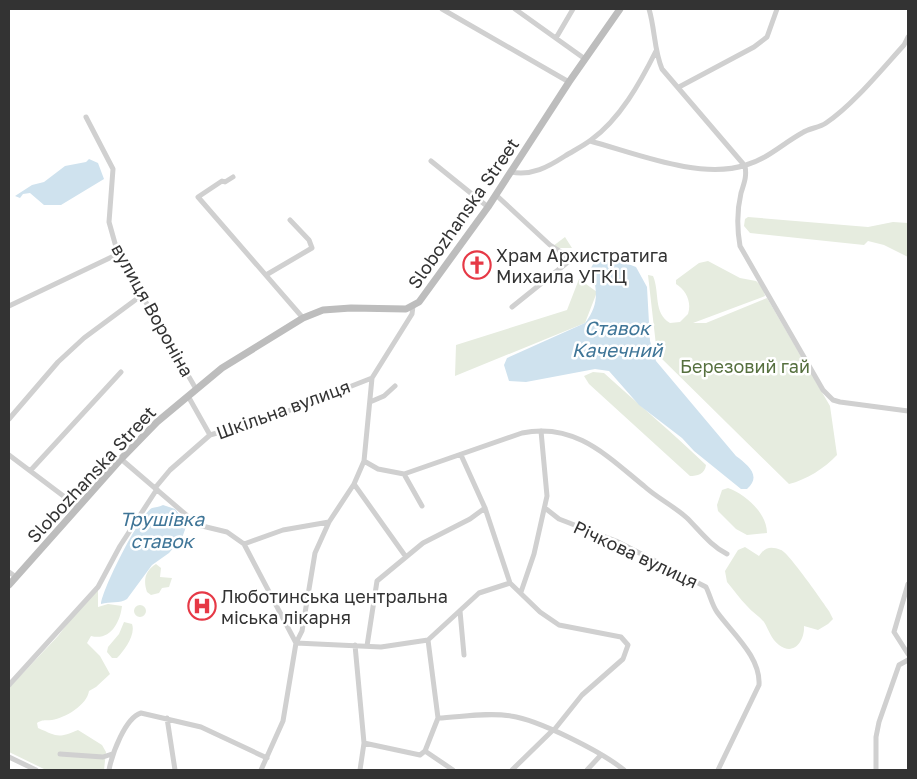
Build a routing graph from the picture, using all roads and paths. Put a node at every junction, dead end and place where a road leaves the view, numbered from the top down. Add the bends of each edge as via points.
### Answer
1 (442, 9) edge
2 (515, 9) edge
3 (573, 9) edge
4 (620, 9) edge
5 (649, 9) edge
6 (777, 9) edge
7 (908, 37) edge
8 (556, 38) junction
9 (656, 51) junction
10 (585, 59) junction
11 (662, 69) junction
12 (645, 72) junction
13 (569, 82) junction
14 (679, 87) junction
15 (86, 118) dead end
16 (590, 141) junction
17 (431, 161) dead end
18 (745, 166) junction
19 (511, 172) junction
20 (233, 177) dead end
21 (496, 195) junction
22 (488, 207) junction
23 (290, 220) dead end
24 (118, 254) junction
25 (266, 275) junction
26 (142, 294) junction
27 (9, 306) edge
28 (413, 306) junction
29 (512, 307) dead end
30 (303, 318) junction
31 (121, 372) dead end
32 (372, 378) junction
33 (395, 386) dead end
34 (196, 390) junction
35 (188, 396) junction
36 (370, 402) junction
37 (908, 411) edge
38 (9, 419) edge
39 (541, 430) junction
40 (210, 435) junction
41 (9, 455) edge
42 (461, 455) junction
43 (121, 459) junction
44 (364, 461) junction
45 (30, 471) junction
46 (404, 474) junction
47 (354, 484) junction
48 (156, 488) junction
49 (422, 506) dead end
50 (78, 507) junction
51 (485, 508) junction
52 (545, 508) junction
53 (329, 522) junction
54 (244, 544) junction
55 (727, 554) dead end
56 (406, 557) junction
57 (9, 572) edge
58 (16, 577) junction
59 (510, 584) junction
60 (908, 584) edge
61 (9, 585) edge
62 (521, 592) junction
63 (907, 593) edge
64 (460, 611) junction
65 (428, 640) junction
66 (296, 643) junction
67 (355, 646) junction
68 (367, 646) junction
69 (908, 654) edge
70 (464, 655) dead end
71 (908, 660) edge
72 (9, 684) edge
73 (168, 718) junction
74 (438, 718) junction
75 (554, 730) junction
76 (364, 743) junction
77 (425, 751) junction
78 (60, 754) dead end
79 (112, 754) junction
80 (600, 756) junction
81 (9, 757) edge
82 (267, 758) junction
83 (36, 770) edge
84 (109, 770) edge
85 (175, 770) edge
86 (261, 770) edge
87 (360, 770) edge
88 (453, 770) edge
89 (512, 770) edge
90 (587, 770) edge
91 (624, 770) edge
92 (718, 770) edge
93 (876, 770) edge

1 - 13 street
2 - 8 street
3 - 8 street
4 - 10 street, Slobozhanska Street
5 - 9 street
6 - 14 street via 767,37 754,48
7 - 18 street via 864,88 826,124 802,132 775,153
8 - 10 street
9 - 11 street
9 - 12 street
10 - 13 street, Slobozhanska Street
11 - 12 street via 651,67
11 - 14 street
12 - 16 street via 617,115
13 - 19 street, Slobozhanska Street
14 - 18 street
15 - 24 street, вулиця Вороніна via 113,169 109,222
16 - 18 street via 668,163 703,168
16 - 19 street via 550,166 532,173
17 - 22 street
18 - 37 street via 747,177 738,219 740,246 823,390 840,402
19 - 21 street, Slobozhanska Street
20 - 25 street via 198,197
21 - 22 street, Slobozhanska Street
21 - 29 street via 550,245 566,255 568,262
22 - 28 street, Slobozhanska Street
23 - 25 street via 309,240 312,248
24 - 26 street, вулиця Вороніна
24 - 27 street
25 - 30 street
26 - 34 street, вулиця Вороніна
26 - 38 street via 64,356
28 - 30 street, Slobozhanska Street via 400,309 337,308
28 - 32 street via 412,314
30 - 34 street, Slobozhanska Street via 222,368
31 - 45 street
32 - 36 street
32 - 40 street, Шкільна вулиця via 270,418
33 - 36 street
34 - 35 street, Slobozhanska Street
35 - 40 street
35 - 43 street, Slobozhanska Street
36 - 44 street
39 - 42 street via 511,436
39 - 52 street via 548,489
39 - 55 street via 590,443 685,516
40 - 48 street, Шкільна вулиця via 170,470
41 - 45 street
42 - 46 street
42 - 51 street
43 - 48 street
43 - 50 street, Slobozhanska Street
44 - 46 street
44 - 47 street
45 - 50 street
46 - 49 street
47 - 53 street
47 - 56 street
48 - 54 street via 198,525 227,532
48 - 72 street, Шкільна вулиця via 98,587
50 - 58 street, Slobozhanska Street
51 - 56 street via 423,543
51 - 59 street
52 - 62 street
52 - 92 street, Річкова вулиця via 559,519 616,541 706,587 715,610 756,663 760,678
53 - 54 street via 283,530
53 - 66 street via 315,553 302,631
54 - 66 street
56 - 68 street via 377,581
57 - 58 street
58 - 61 street, Slobozhanska Street
59 - 62 street
59 - 64 street via 479,593
60 - 63 street
62 - 75 street via 540,612 559,625 621,636 628,645 626,654 582,695
63 - 69 street via 894,632
64 - 65 street
64 - 70 street
65 - 68 street
65 - 74 street
66 - 67 street
66 - 82 street via 283,721
67 - 68 street
67 - 76 street
71 - 93 street via 899,665 883,705 876,737
73 - 79 street via 144,713 135,715
73 - 82 street via 201,727
73 - 85 street
74 - 75 street via 509,715
74 - 77 street
75 - 80 street
75 - 89 street
76 - 77 street via 420,755
76 - 87 street
77 - 88 street
78 - 79 street via 103,757
79 - 84 street
80 - 90 street
80 - 91 street
81 - 83 street
82 - 86 street

